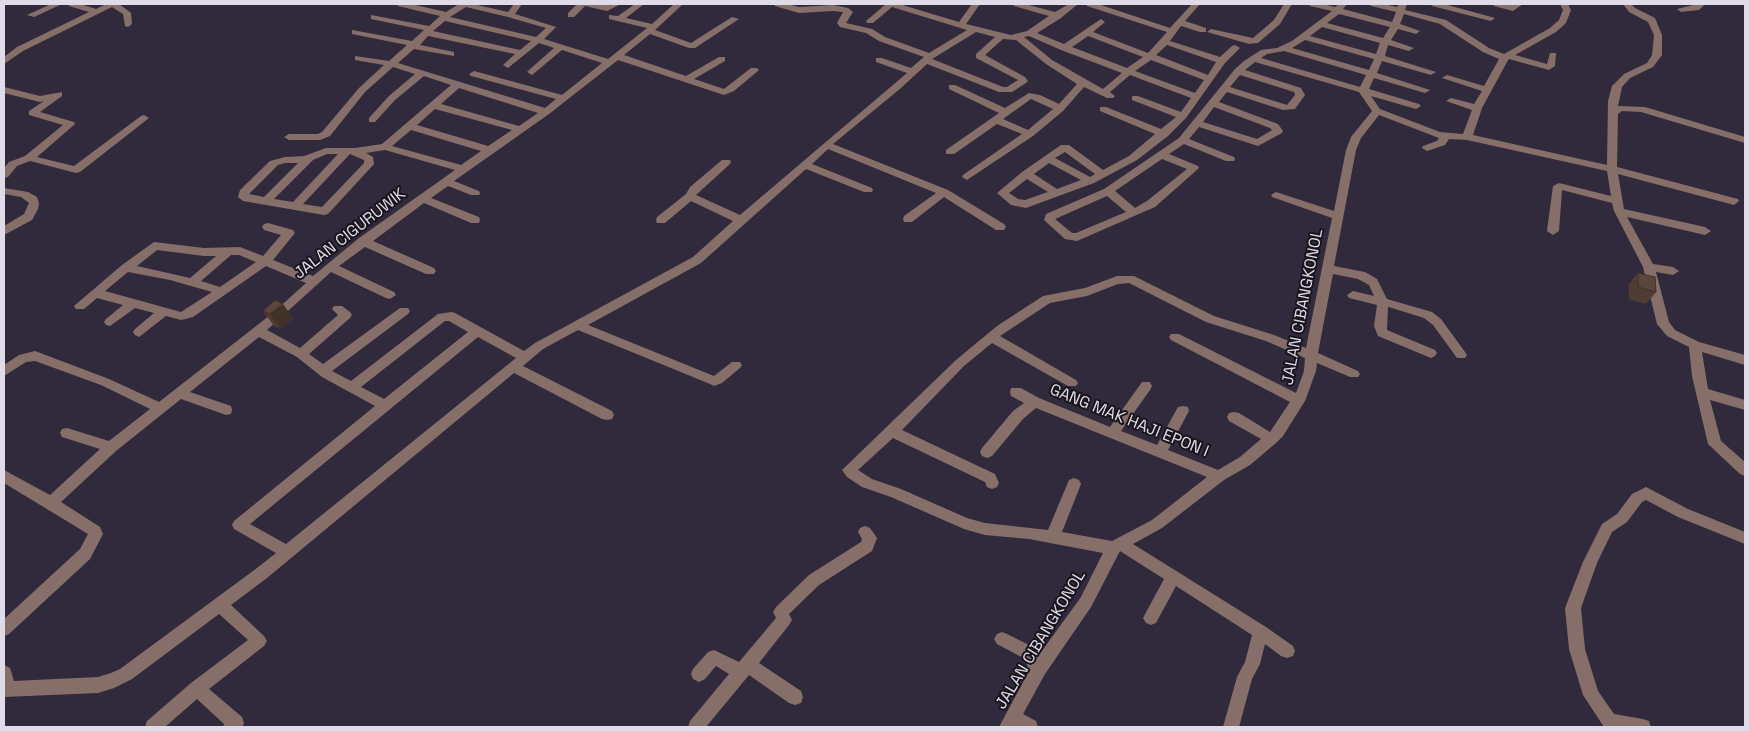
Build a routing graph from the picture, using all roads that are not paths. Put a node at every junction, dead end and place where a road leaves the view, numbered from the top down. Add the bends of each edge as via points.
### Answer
1 (58, 4) edge
2 (72, 4) edge
3 (112, 4) edge
4 (401, 4) edge
5 (464, 4) edge
6 (518, 4) edge
7 (582, 4) edge
8 (586, 4) edge
9 (617, 4) edge
10 (640, 4) edge
11 (679, 4) edge
12 (778, 4) edge
13 (891, 4) edge
14 (976, 4) edge
15 (1017, 4) edge
16 (1073, 4) edge
17 (1090, 4) edge
18 (1196, 4) edge
19 (1288, 4) edge
20 (1313, 4) edge
21 (1374, 4) edge
22 (1435, 4) edge
23 (1497, 4) edge
24 (1519, 4) edge
25 (1564, 4) edge
26 (1627, 4) edge
27 (1701, 4) edge
28 (1340, 7) edge
29 (1402, 7) edge
30 (1681, 9) dead end
31 (97, 12) junction
32 (31, 15) dead end
33 (510, 15) junction
34 (571, 15) dead end
35 (374, 16) dead end
36 (1058, 16) junction
37 (445, 17) junction
38 (1490, 18) dead end
39 (735, 19) dead end
40 (870, 21) dead end
41 (1101, 22) dead end
42 (1179, 22) junction
43 (128, 24) dead end
44 (1320, 24) junction
45 (961, 25) junction
46 (1395, 26) junction
47 (651, 29) junction
48 (974, 29) junction
49 (429, 31) junction
50 (355, 32) dead end
51 (1416, 32) dead end
52 (1030, 33) junction
53 (1087, 33) junction
54 (1171, 33) dead end
55 (1001, 36) junction
56 (1018, 37) junction
57 (1305, 37) junction
58 (536, 40) junction
59 (1165, 42) junction
60 (1385, 42) junction
61 (414, 45) junction
62 (560, 47) junction
63 (1064, 48) junction
64 (1235, 48) dead end
65 (1284, 48) junction
66 (1408, 48) dead end
67 (20, 49) junction
68 (4, 51) edge
69 (523, 53) junction
70 (451, 54) dead end
71 (1552, 54) dead end
72 (1150, 56) junction
73 (1380, 57) junction
74 (1506, 57) junction
75 (358, 58) dead end
76 (928, 58) junction
77 (1255, 58) junction
78 (612, 59) junction
79 (879, 60) dead end
80 (4, 61) edge
81 (1222, 61) junction
82 (392, 64) junction
83 (508, 65) dead end
84 (754, 70) dead end
85 (1128, 71) junction
86 (1238, 71) junction
87 (532, 72) dead end
88 (913, 72) junction
89 (1430, 72) dead end
90 (422, 73) junction
91 (474, 74) dead end
92 (1370, 74) junction
93 (1447, 78) dead end
94 (1211, 79) junction
95 (686, 80) junction
96 (696, 83) junction
97 (1083, 83) junction
98 (458, 84) junction
99 (952, 87) dead end
100 (1225, 88) junction
101 (1486, 89) junction
102 (4, 90) edge
103 (1425, 90) dead end
104 (1363, 91) junction
105 (1198, 97) junction
106 (562, 98) junction
107 (1135, 98) dead end
108 (1451, 101) dead end
109 (1104, 103) junction
110 (1213, 103) junction
111 (433, 105) junction
112 (1416, 106) dead end
113 (1477, 108) junction
114 (1060, 109) junction
115 (1377, 111) junction
116 (546, 112) junction
117 (1614, 112) junction
118 (1007, 113) junction
119 (1183, 116) junction
120 (144, 118) dead end
121 (372, 120) dead end
122 (997, 120) junction
123 (1196, 123) junction
124 (410, 126) junction
125 (519, 129) junction
126 (1029, 134) junction
127 (1164, 134) junction
128 (1445, 136) junction
129 (289, 137) dead end
130 (1467, 137) junction
131 (1183, 140) junction
132 (1745, 140) edge
133 (826, 145) junction
134 (385, 147) junction
135 (1427, 148) dead end
136 (489, 150) junction
137 (351, 151) junction
138 (950, 152) dead end
139 (1162, 156) junction
140 (29, 158) junction
141 (309, 158) junction
142 (1048, 158) junction
143 (1230, 159) dead end
144 (726, 162) dead end
145 (806, 165) junction
146 (463, 169) junction
147 (1612, 169) junction
148 (1026, 174) junction
149 (4, 175) edge
150 (1103, 175) junction
151 (967, 177) dead end
152 (1090, 181) junction
153 (446, 182) junction
154 (868, 190) dead end
155 (4, 191) edge
156 (475, 192) dead end
157 (944, 192) junction
158 (1108, 192) junction
159 (1056, 193) junction
160 (1276, 195) dead end
161 (690, 196) junction
162 (422, 198) junction
163 (267, 200) junction
164 (1734, 201) dead end
165 (295, 206) junction
166 (1618, 206) junction
167 (1134, 213) junction
168 (1337, 216) junction
169 (908, 219) dead end
170 (475, 220) dead end
171 (661, 220) dead end
172 (741, 220) junction
173 (268, 227) dead end
174 (1000, 227) dead end
175 (4, 231) edge
176 (1553, 231) dead end
177 (1705, 231) dead end
178 (363, 241) junction
179 (227, 252) junction
180 (265, 260) junction
181 (330, 267) junction
182 (1649, 267) junction
183 (126, 268) junction
184 (1328, 269) junction
185 (430, 271) dead end
186 (1673, 271) dead end
187 (193, 282) junction
188 (312, 282) junction
189 (221, 291) junction
190 (96, 293) junction
191 (390, 295) dead end
192 (1353, 295) dead end
193 (1383, 302) junction
194 (133, 303) junction
195 (80, 306) dead end
196 (338, 309) dead end
197 (404, 311) dead end
198 (164, 312) junction
199 (110, 322) dead end
200 (577, 325) junction
201 (258, 331) junction
202 (477, 331) junction
203 (139, 332) dead end
204 (991, 337) junction
205 (1175, 337) dead end
206 (1695, 345) junction
207 (301, 354) junction
208 (1431, 354) dead end
209 (1311, 355) junction
210 (1461, 355) dead end
211 (1745, 360) edge
212 (518, 362) junction
213 (736, 365) dead end
214 (4, 371) edge
215 (324, 371) junction
216 (1354, 374) dead end
217 (1072, 383) dead end
218 (1146, 386) dead end
219 (351, 388) junction
220 (1016, 392) dead end
221 (179, 393) junction
222 (1703, 393) junction
223 (1298, 401) junction
224 (1034, 402) junction
225 (1745, 405) edge
226 (386, 406) junction
227 (159, 408) junction
228 (226, 410) dead end
229 (1184, 411) dead end
230 (607, 415) dead end
231 (1234, 417) dead end
232 (892, 431) junction
233 (66, 433) dead end
234 (1112, 434) junction
235 (1271, 439) junction
236 (111, 448) junction
237 (987, 452) dead end
238 (1160, 452) junction
239 (1745, 470) edge
240 (4, 476) edge
241 (1218, 476) junction
242 (992, 483) dead end
243 (1074, 484) dead end
244 (51, 503) junction
245 (865, 532) dead end
246 (1053, 536) junction
247 (1745, 538) edge
248 (1117, 546) junction
249 (286, 552) junction
250 (1173, 577) junction
251 (220, 604) junction
252 (1151, 618) dead end
253 (4, 630) edge
254 (1261, 632) junction
255 (1002, 639) dead end
256 (1287, 651) dead end
257 (744, 668) junction
258 (1039, 669) junction
259 (4, 673) edge
260 (699, 674) dead end
261 (4, 684) edge
262 (4, 689) edge
263 (197, 689) junction
264 (795, 696) dead end
265 (1010, 722) edge
266 (153, 727) edge
267 (231, 727) edge
268 (696, 727) edge
269 (1030, 727) edge
270 (1231, 727) edge
271 (1643, 727) edge

1 - 32 street
2 - 31 street
3 - 31 street
3 - 43 street via 127,13
4 - 37 street
5 - 33 street
5 - 37 street
6 - 33 street
7 - 34 street
8 - 9 street via 607,8
10 - 47 street via 616,18
11 - 47 street, JALAN CIGURUWIK
12 - 76 street via 799,10 845,10 849,12 841,24 869,31
13 - 40 street
13 - 45 street
14 - 45 street
15 - 36 street
16 - 36 street
17 - 42 street via 1172,31
18 - 42 street
19 - 42 street via 1277,22 1255,41
20 - 28 street
21 - 29 street
22 - 38 street
23 - 24 street via 1514,8
25 - 74 street via 1567,13 1560,24
26 - 117 street via 1652,20 1658,35 1658,55 1650,65 1620,82
27 - 30 street
28 - 44 street
28 - 46 street
29 - 46 street
29 - 74 street via 1443,22 1486,50
31 - 67 street
33 - 58 street via 552,26
35 - 49 street
36 - 52 street
37 - 49 street
37 - 58 street
39 - 47 street via 692,46
41 - 53 street
44 - 57 street
44 - 60 street
45 - 48 street
46 - 51 street
46 - 60 street
47 - 78 street, JALAN CIGURUWIK
48 - 55 street
48 - 76 street
49 - 61 street
49 - 69 street
50 - 61 street
52 - 56 street
52 - 63 street
53 - 63 street
53 - 72 street
54 - 59 street
55 - 56 street
55 - 76 street via 979,56 1022,79 1009,90 1002,90
56 - 97 street
57 - 65 street
57 - 73 street
58 - 62 street
58 - 69 street
59 - 72 street
59 - 81 street
60 - 66 street
60 - 73 street
61 - 70 street
61 - 82 street
62 - 78 street
62 - 87 street
63 - 85 street
64 - 81 street
65 - 77 street via 1264,52
65 - 92 street
67 - 68 street
67 - 80 street
69 - 83 street
71 - 74 street via 1549,67
72 - 85 street
72 - 94 street
73 - 89 street
73 - 92 street
74 - 101 street
75 - 82 street
76 - 88 street
77 - 86 street
77 - 104 street
78 - 95 street
78 - 106 street, JALAN CIGURUWIK
79 - 88 street
81 - 94 street
82 - 90 street
82 - 129 street via 362,90 326,134
84 - 96 street via 727,91
85 - 105 street
85 - 109 street
86 - 100 street
86 - 100 street via 1298,90 1300,95 1288,109
88 - 133 street
90 - 98 street
90 - 121 street
91 - 106 street
92 - 103 street
92 - 104 street
93 - 101 street
94 - 105 street
95 - 96 street
95 - 96 street via 722,59
97 - 109 street
97 - 114 street
98 - 111 street
98 - 116 street
99 - 118 street
100 - 110 street
101 - 113 street
102 - 140 street via 43,99 59,94 32,113 70,124
104 - 112 street
104 - 115 street
105 - 119 street
106 - 116 street, JALAN CIGURUWIK
107 - 119 street
108 - 113 street
109 - 127 street
110 - 123 street
110 - 123 street via 1279,129 1258,143
111 - 124 street
111 - 125 street
113 - 130 street
114 - 118 street via 1031,96
114 - 126 street
115 - 128 street
115 - 168 street, JALAN CIBANGKONOL via 1356,137 1351,150
116 - 125 street, JALAN CIGURUWIK
117 - 132 street via 1620,108 1642,110
117 - 147 street
118 - 122 street
119 - 127 street
120 - 140 street via 76,170
122 - 126 street
122 - 138 street
123 - 131 street
124 - 134 street
124 - 136 street
125 - 136 street, JALAN CIGURUWIK
126 - 151 street
127 - 150 street via 1133,158
128 - 130 street
128 - 135 street via 1441,143
130 - 147 street
131 - 139 street
131 - 143 street
133 - 145 street
133 - 157 street
134 - 137 street
134 - 146 street
136 - 146 street, JALAN CIGURUWIK
137 - 141 street via 321,151
137 - 165 street
137 - 165 street via 369,159 369,164 326,210 321,212
139 - 158 street
139 - 167 street via 1194,168 1151,204
140 - 149 street via 12,164
141 - 163 street
141 - 163 street via 274,163 242,196
142 - 148 street
142 - 150 street via 1066,147
142 - 152 street
144 - 161 street
145 - 154 street
145 - 172 street
146 - 153 street, JALAN CIGURUWIK
147 - 164 street
147 - 166 street
148 - 159 street
148 - 159 street via 1002,191 1003,195 1026,204
150 - 152 street
152 - 159 street
153 - 156 street
153 - 162 street, JALAN CIGURUWIK
155 - 175 street via 24,194 34,203 28,217
157 - 169 street
157 - 174 street
158 - 167 street
158 - 167 street via 1049,220 1069,236 1077,237
160 - 168 street
161 - 171 street
161 - 172 street
162 - 170 street
162 - 178 street, JALAN CIGURUWIK
163 - 165 street
166 - 176 street via 1558,186
166 - 177 street
166 - 182 street
168 - 184 street, JALAN CIBANGKONOL
172 - 200 street via 690,266
173 - 180 street via 289,233
178 - 181 street, JALAN CIGURUWIK
178 - 185 street
179 - 180 street via 240,251
179 - 183 street via 157,245
179 - 187 street
180 - 188 street
180 - 189 street
181 - 188 street, JALAN CIGURUWIK
181 - 191 street
182 - 186 street
182 - 206 street via 1664,324 1671,333
183 - 187 street
183 - 190 street
184 - 193 street via 1368,278
184 - 209 street, JALAN CIBANGKONOL
187 - 189 street
188 - 201 street, JALAN CIGURUWIK
189 - 198 street via 184,316
190 - 194 street
190 - 195 street
192 - 193 street
193 - 208 street via 1382,333
193 - 210 street via 1428,315
194 - 198 street
194 - 199 street
196 - 207 street via 346,315
197 - 215 street
198 - 203 street
200 - 212 street
200 - 213 street via 714,381
201 - 207 street
201 - 221 street, JALAN CIGURUWIK
202 - 212 street
202 - 219 street via 451,316 442,317
202 - 226 street
204 - 209 street via 1047,299 1087,292 1117,280 1130,279 1210,319
204 - 217 street
204 - 232 street via 932,389
205 - 223 street
206 - 211 street
206 - 222 street
207 - 215 street
209 - 216 street
209 - 223 street, JALAN CIBANGKONOL via 1308,384
212 - 230 street
212 - 249 street
214 - 227 street via 33,355 105,382
215 - 219 street
218 - 234 street
219 - 226 street
220 - 224 street
221 - 227 street, JALAN CIGURUWIK
221 - 228 street
222 - 225 street
222 - 239 street via 1715,444
223 - 235 street, JALAN CIBANGKONOL
224 - 234 street, GANG MAK HAJI EPON I
224 - 237 street, GANG MAK HAJI EPON I via 1018,415
226 - 249 street via 239,524
227 - 236 street, JALAN CIGURUWIK
229 - 238 street via 1177,418
231 - 235 street
232 - 242 street via 990,478
232 - 246 street via 849,471 867,484 985,530
233 - 236 street
234 - 238 street, GANG MAK HAJI EPON I
235 - 241 street, JALAN CIBANGKONOL via 1245,461
236 - 244 street, JALAN CIGURUWIK
238 - 241 street, GANG MAK HAJI EPON I
240 - 244 street
241 - 248 street, JALAN CIBANGKONOL via 1157,524
243 - 246 street
244 - 253 street via 95,531 96,537 85,554
245 - 257 street via 870,538 867,546 805,588 781,612 784,620
246 - 248 street
247 - 271 street via 1683,513 1646,493 1637,498 1622,518 1606,528 1573,608 1577,649 1591,695 1609,721
248 - 250 street
248 - 258 street, JALAN CIBANGKONOL via 1086,602
249 - 251 street
250 - 252 street
250 - 254 street
251 - 262 street via 114,680 98,685
251 - 263 street via 259,641
254 - 256 street
254 - 270 street
255 - 258 street via 1031,654
257 - 260 street via 714,657
257 - 264 street
257 - 268 street
258 - 265 street, JALAN CIBANGKONOL
259 - 261 street
263 - 266 street
263 - 267 street via 236,723
265 - 269 street

